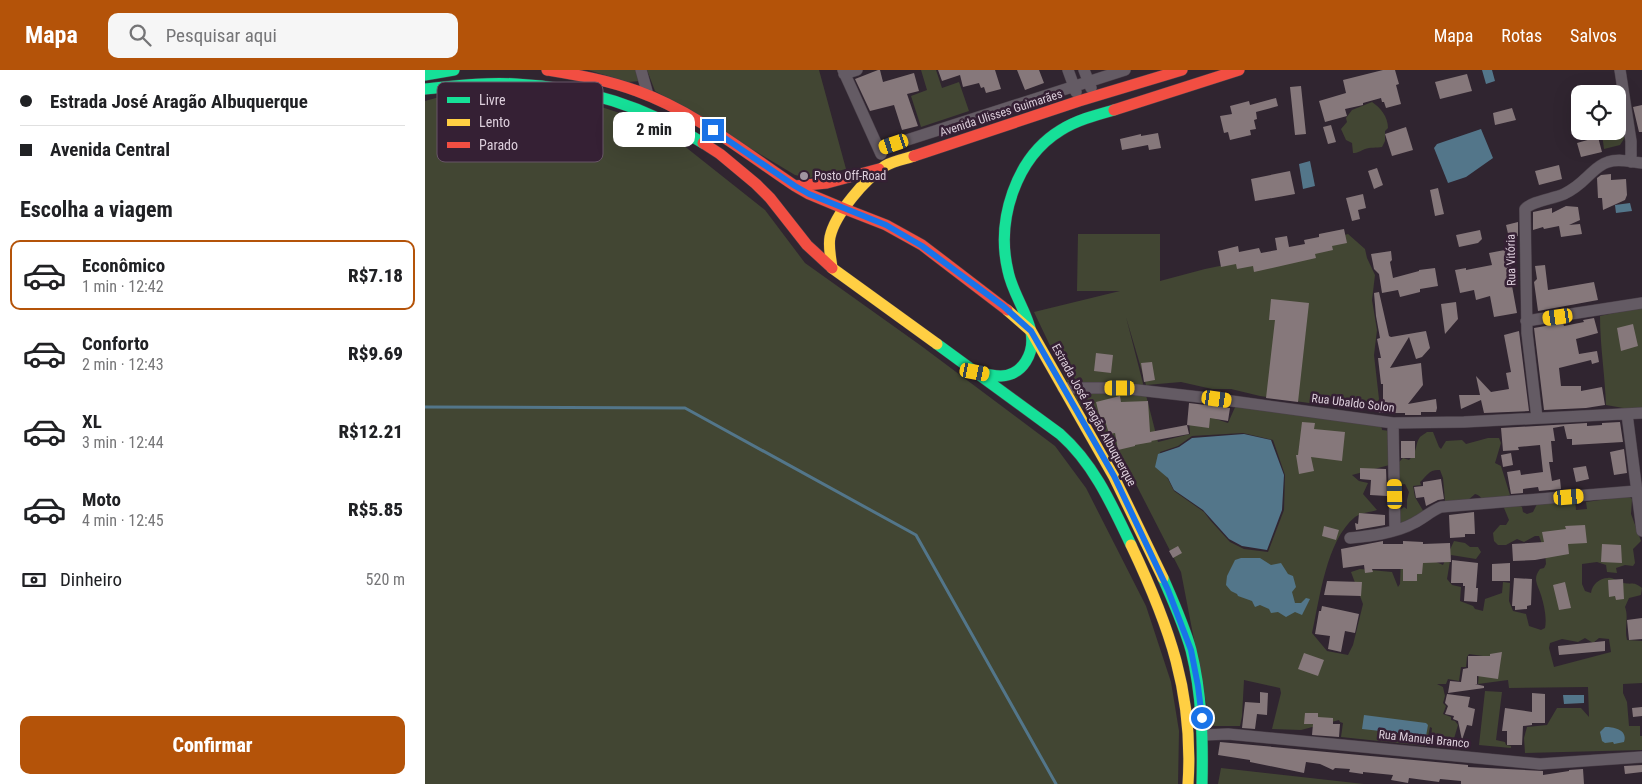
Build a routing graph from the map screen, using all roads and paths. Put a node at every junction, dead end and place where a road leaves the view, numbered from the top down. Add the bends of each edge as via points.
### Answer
1 (454, 70) edge
2 (547, 70) edge
3 (641, 70) edge
4 (857, 70) edge
5 (1068, 70) edge
6 (1125, 70) edge
7 (1182, 70) edge
8 (1239, 70) edge
9 (1620, 70) edge
10 (844, 72) edge
11 (1111, 72) edge
12 (425, 75) edge
13 (1086, 75) edge
14 (1155, 78) junction
15 (1074, 86) junction
16 (648, 95) junction
17 (1160, 95) junction
18 (603, 96) edge
19 (1094, 97) junction
20 (1079, 101) junction
21 (879, 149) junction
22 (1636, 162) edge
23 (883, 167) junction
24 (795, 186) junction
25 (845, 209) junction
26 (833, 268) junction
27 (1642, 302) edge
28 (1526, 321) junction
29 (1031, 331) junction
30 (975, 372) junction
31 (1063, 388) junction
32 (1642, 413) edge
33 (1627, 414) junction
34 (1537, 418) junction
35 (1393, 423) junction
36 (1636, 491) junction
37 (1395, 529) junction
38 (1642, 531) edge
39 (1350, 538) dead end
40 (1203, 735) junction
41 (1642, 757) edge
42 (1188, 784) edge
43 (1202, 784) edge

1 - 12 main road
2 - 16 main road, Estrada José Aragão Albuquerque via 578,74
3 - 16 street
4 - 10 street
5 - 15 street
6 - 11 street
7 - 14 main road, Avenida Ulisses Guimarães
8 - 17 main road
9 - 22 street
10 - 21 street
11 - 13 street
13 - 15 street
13 - 19 street
14 - 17 main road
14 - 19 main road, Avenida Ulisses Guimarães
15 - 20 street
15 - 21 street
16 - 24 main road, Estrada José Aragão Albuquerque via 703,124
17 - 29 main road via 1068,126 1051,136 1023,169 1013,190 1004,230 1007,268
18 - 26 main road via 627,103 679,127 733,164 769,197 807,244
19 - 20 main road, Avenida Ulisses Guimarães
20 - 23 main road, Avenida Ulisses Guimarães
21 - 23 street
22 - 28 street, Rua Vitória via 1618,159 1600,165 1564,194 1525,209
23 - 24 main road via 821,184
23 - 25 main road, Avenida Ulisses Guimarães
24 - 25 main road, Estrada José Aragão Albuquerque
25 - 26 main road, Avenida Ulisses Guimarães via 830,237
25 - 29 main road, Estrada José Aragão Albuquerque via 886,225 922,246
26 - 30 main road
27 - 28 street
28 - 34 street, Rua Vitória
29 - 30 main road via 1030,356 1020,368 1001,376
29 - 31 main road, Estrada José Aragão Albuquerque
30 - 42 main road via 1072,443 1090,464 1108,498 1153,592 1174,648 1189,735
31 - 35 street, Rua Ubaldo Solon via 1120,388
31 - 40 main road, Estrada José Aragão Albuquerque via 1114,476 1181,620 1198,686
32 - 33 street, Rua Ubaldo Solon
33 - 34 street, Rua Ubaldo Solon
33 - 36 street
34 - 35 street, Rua Ubaldo Solon
35 - 37 street
36 - 37 street via 1441,507 1412,524
36 - 38 street
37 - 39 street via 1377,536
40 - 41 street, Rua Manuel Branco via 1228,734 1540,764
40 - 43 main road, Estrada José Aragão Albuquerque

